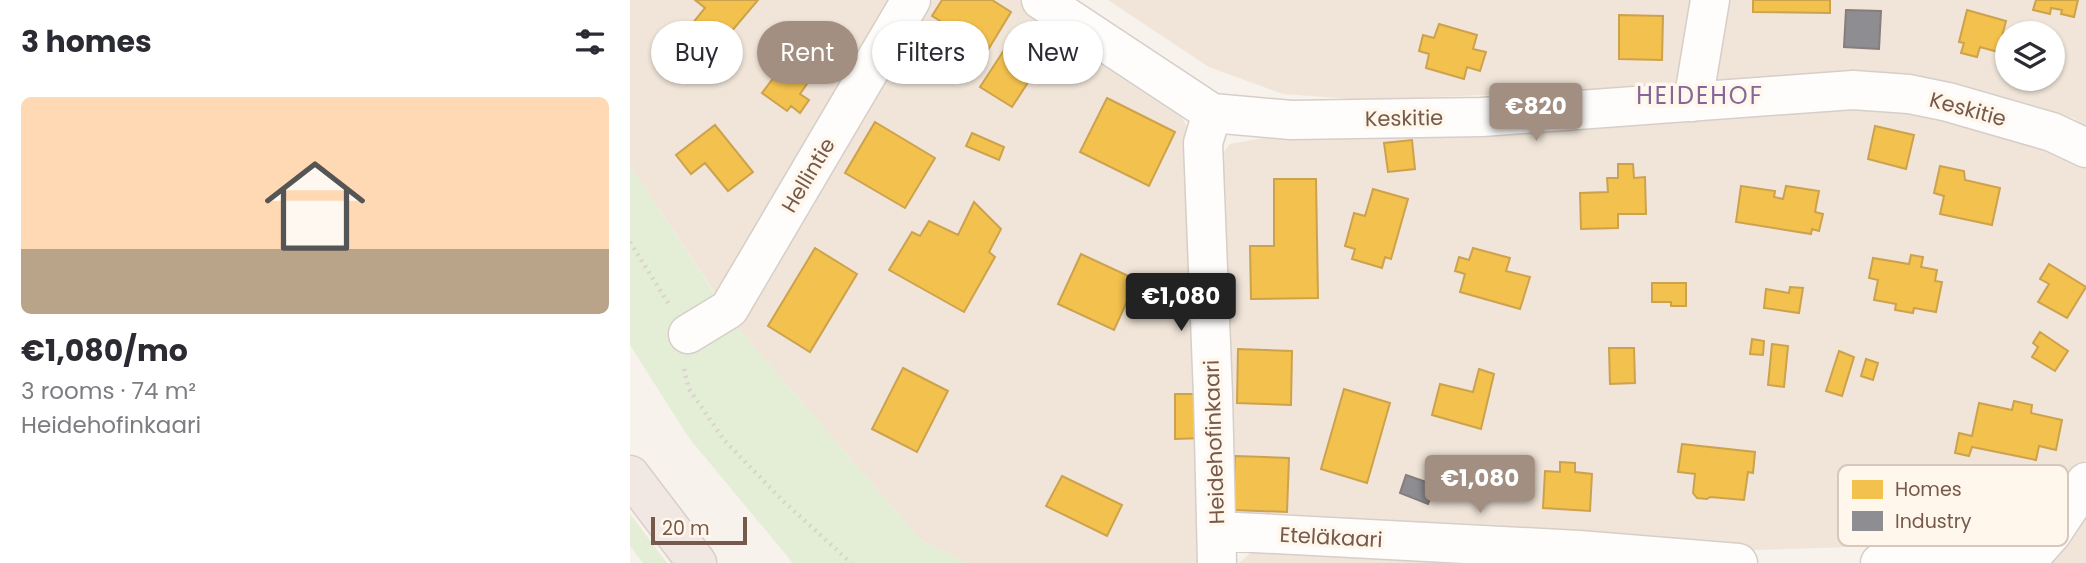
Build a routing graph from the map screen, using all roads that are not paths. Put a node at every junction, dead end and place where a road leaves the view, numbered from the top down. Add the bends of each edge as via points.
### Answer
1 (911, 0) edge
2 (1041, 0) edge
3 (1710, 0) edge
4 (1693, 102) junction
5 (1212, 113) junction
6 (2086, 148) edge
7 (688, 334) road end
8 (630, 475) edge
9 (2086, 482) edge
10 (2068, 509) edge
11 (2041, 546) edge
12 (1217, 547) edge
13 (697, 563) edge
14 (1738, 563) edge
15 (1880, 563) edge

1 - 7 street, Hellintie via 729,309
2 - 5 street, Keskitie
3 - 4 street
4 - 5 street, Keskitie via 1482,117 1291,120
4 - 6 street, Keskitie via 1853,90 1909,94 2052,132
5 - 12 street, Heidehofinkaari via 1203,143
8 - 13 highway
9 - 10 street
11 - 15 street via 2020,557
12 - 14 street, Eteläkaari via 1579,550

